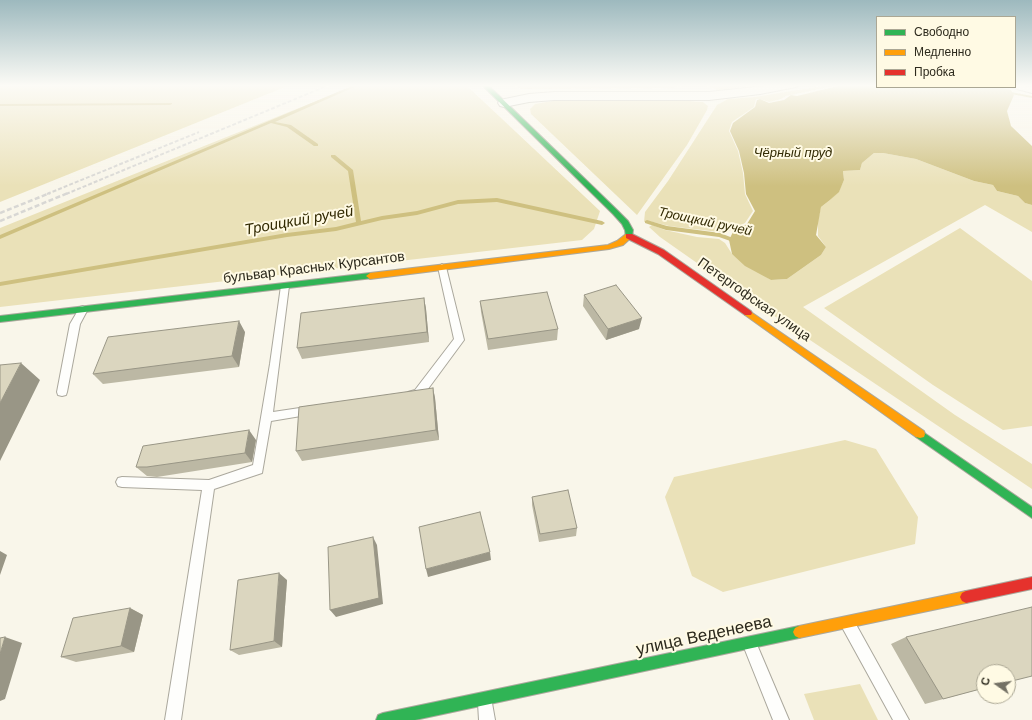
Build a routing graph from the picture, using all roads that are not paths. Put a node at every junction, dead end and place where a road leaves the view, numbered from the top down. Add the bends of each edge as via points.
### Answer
1 (520, 119) edge
2 (629, 236) junction
3 (442, 267) junction
4 (285, 286) junction
5 (83, 309) junction
6 (0, 319) edge
7 (62, 392) dead end
8 (403, 396) edge
9 (320, 409) edge
10 (267, 417) junction
11 (122, 482) dead end
12 (209, 485) junction
13 (1032, 513) edge
14 (1032, 583) edge
15 (847, 623) junction
16 (750, 643) junction
17 (485, 699) junction
18 (173, 720) edge
19 (383, 720) edge
20 (487, 720) edge
21 (781, 720) edge
22 (901, 720) edge

1 - 2 main road via 620,217 629,230
2 - 3 main road, бульвар Красных Курсантов via 609,247
2 - 13 main road, Петергофская улица via 661,252
3 - 4 main road, бульвар Красных Курсантов
3 - 8 lane via 459,340 418,394
4 - 5 main road, бульвар Красных Курсантов
4 - 10 lane
5 - 6 main road, бульвар Красных Курсантов
5 - 7 lane via 75,324
9 - 10 lane
10 - 12 lane via 258,469
11 - 12 lane
12 - 18 lane
14 - 15 main road, улица Веденеева
15 - 16 main road, улица Веденеева
15 - 22 lane
16 - 17 main road, улица Веденеева
16 - 21 lane
17 - 19 main road, улица Веденеева
17 - 20 lane

